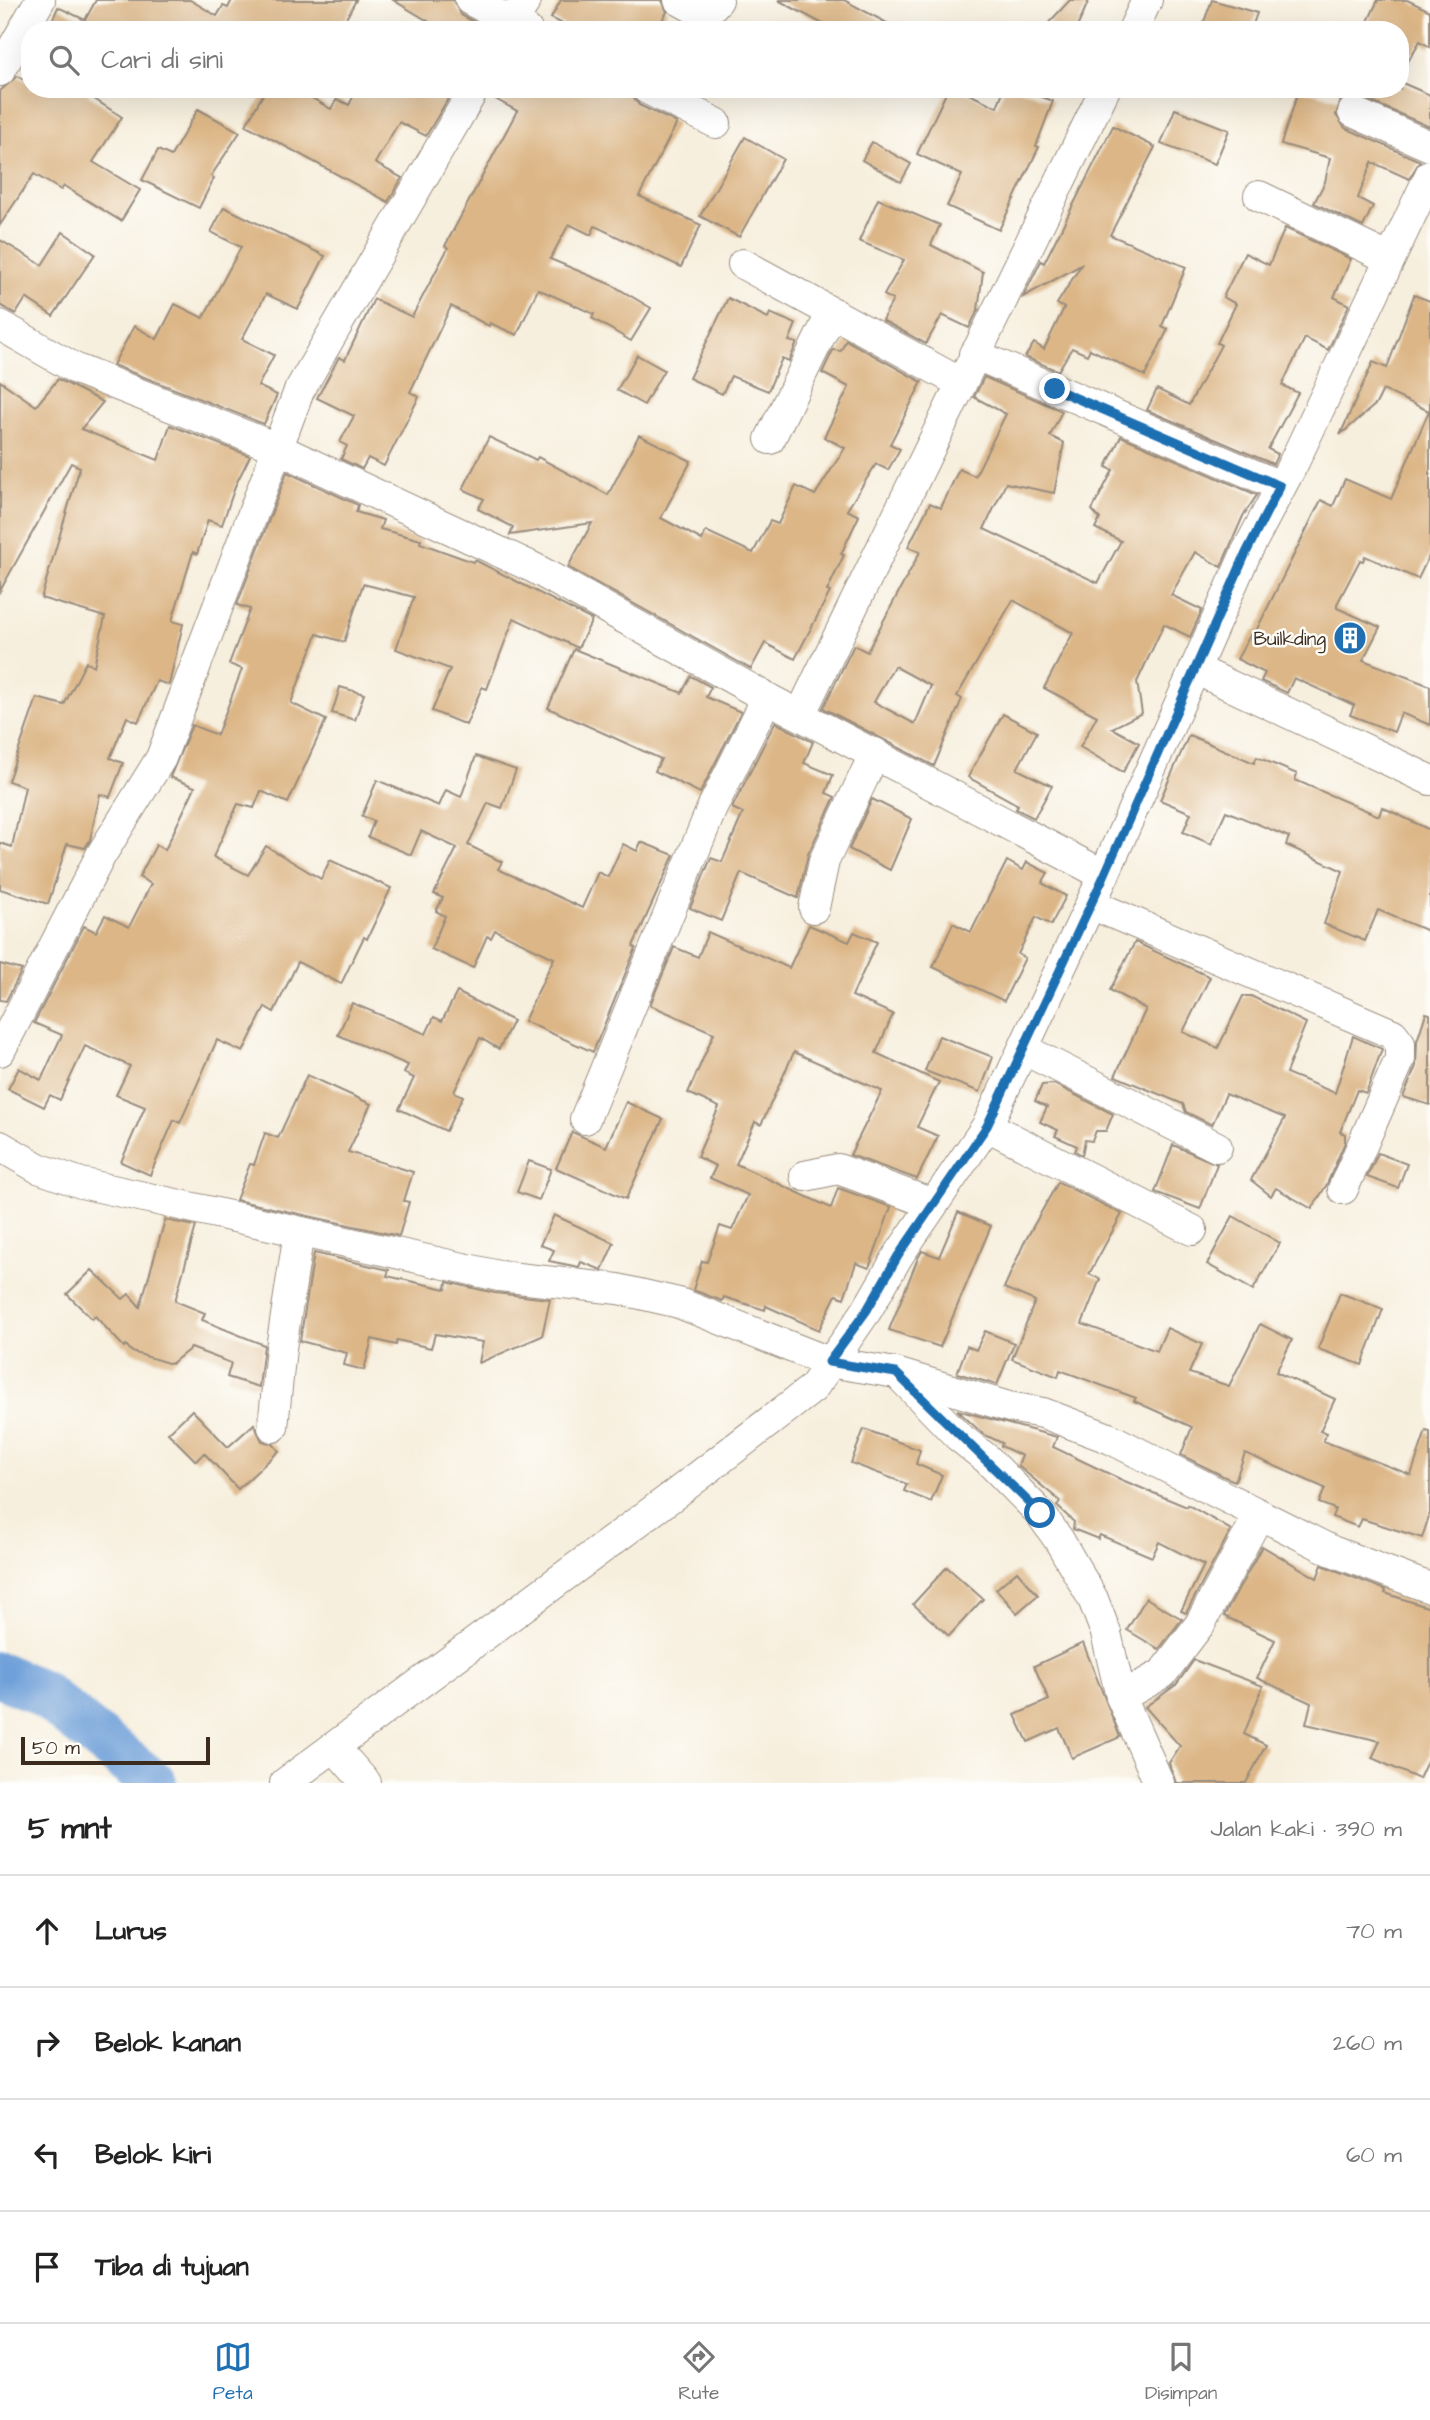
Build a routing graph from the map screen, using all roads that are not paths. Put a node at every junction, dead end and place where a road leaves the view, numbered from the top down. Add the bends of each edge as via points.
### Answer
1 (40, 0) edge
2 (470, 0) edge
3 (678, 0) edge
4 (718, 0) edge
5 (1147, 0) edge
6 (518, 20) edge
7 (28, 21) edge
8 (1137, 21) edge
9 (21, 34) edge
10 (0, 71) edge
11 (469, 98) edge
12 (665, 98) edge
13 (1101, 98) edge
14 (1353, 112) dead end
15 (716, 123) dead end
16 (1430, 146) edge
17 (1430, 175) edge
18 (1259, 196) dead end
19 (1391, 259) junction
20 (743, 264) dead end
21 (832, 312) junction
22 (0, 325) edge
23 (974, 354) junction
24 (961, 383) junction
25 (770, 439) dead end
26 (277, 448) junction
27 (1280, 486) junction
28 (1195, 669) junction
29 (767, 698) junction
30 (801, 713) junction
31 (875, 753) junction
32 (1430, 780) edge
33 (1104, 876) junction
34 (1091, 904) junction
35 (814, 908) dead end
36 (1023, 1049) junction
37 (0, 1051) edge
38 (585, 1119) dead end
39 (987, 1126) junction
40 (0, 1146) edge
41 (1217, 1147) dead end
42 (805, 1175) dead end
43 (1343, 1189) dead end
44 (933, 1204) junction
45 (1192, 1230) dead end
46 (299, 1232) junction
47 (829, 1362) junction
48 (896, 1373) junction
49 (274, 1427) dead end
50 (1259, 1515) junction
51 (1430, 1588) edge
52 (1121, 1697) junction
53 (328, 1753) junction
54 (285, 1783) edge
55 (366, 1783) edge
56 (1158, 1783) edge

1 - 7 street
2 - 6 street
3 - 4 street via 697,10 709,10
5 - 8 street
9 - 10 street
11 - 26 street via 299,391
12 - 15 street
13 - 23 street
14 - 16 street
17 - 19 street
18 - 19 street
19 - 27 street
20 - 21 street
21 - 24 street
21 - 25 street
22 - 26 street via 76,369
23 - 24 street
23 - 27 street
24 - 30 street
26 - 29 street via 534,568
26 - 37 street via 161,758 101,855
27 - 28 street
28 - 32 street
28 - 33 street
29 - 30 street
29 - 38 street via 712,808
30 - 31 street
31 - 33 street
31 - 35 street via 824,861
33 - 34 street
34 - 36 street
34 - 43 street via 1393,1034 1401,1042 1400,1059
36 - 39 street
36 - 41 street
39 - 44 street
39 - 45 street
40 - 46 street via 38,1168 82,1183
42 - 44 street via 838,1169
44 - 47 street
46 - 47 street via 499,1276 648,1294
46 - 49 street
47 - 48 street
47 - 53 street via 813,1388
48 - 50 street via 1043,1413 1111,1439
48 - 52 street via 1040,1513 1093,1599
50 - 51 street via 1332,1551
50 - 52 street via 1200,1624 1162,1674
52 - 56 street
53 - 54 street
53 - 55 street

